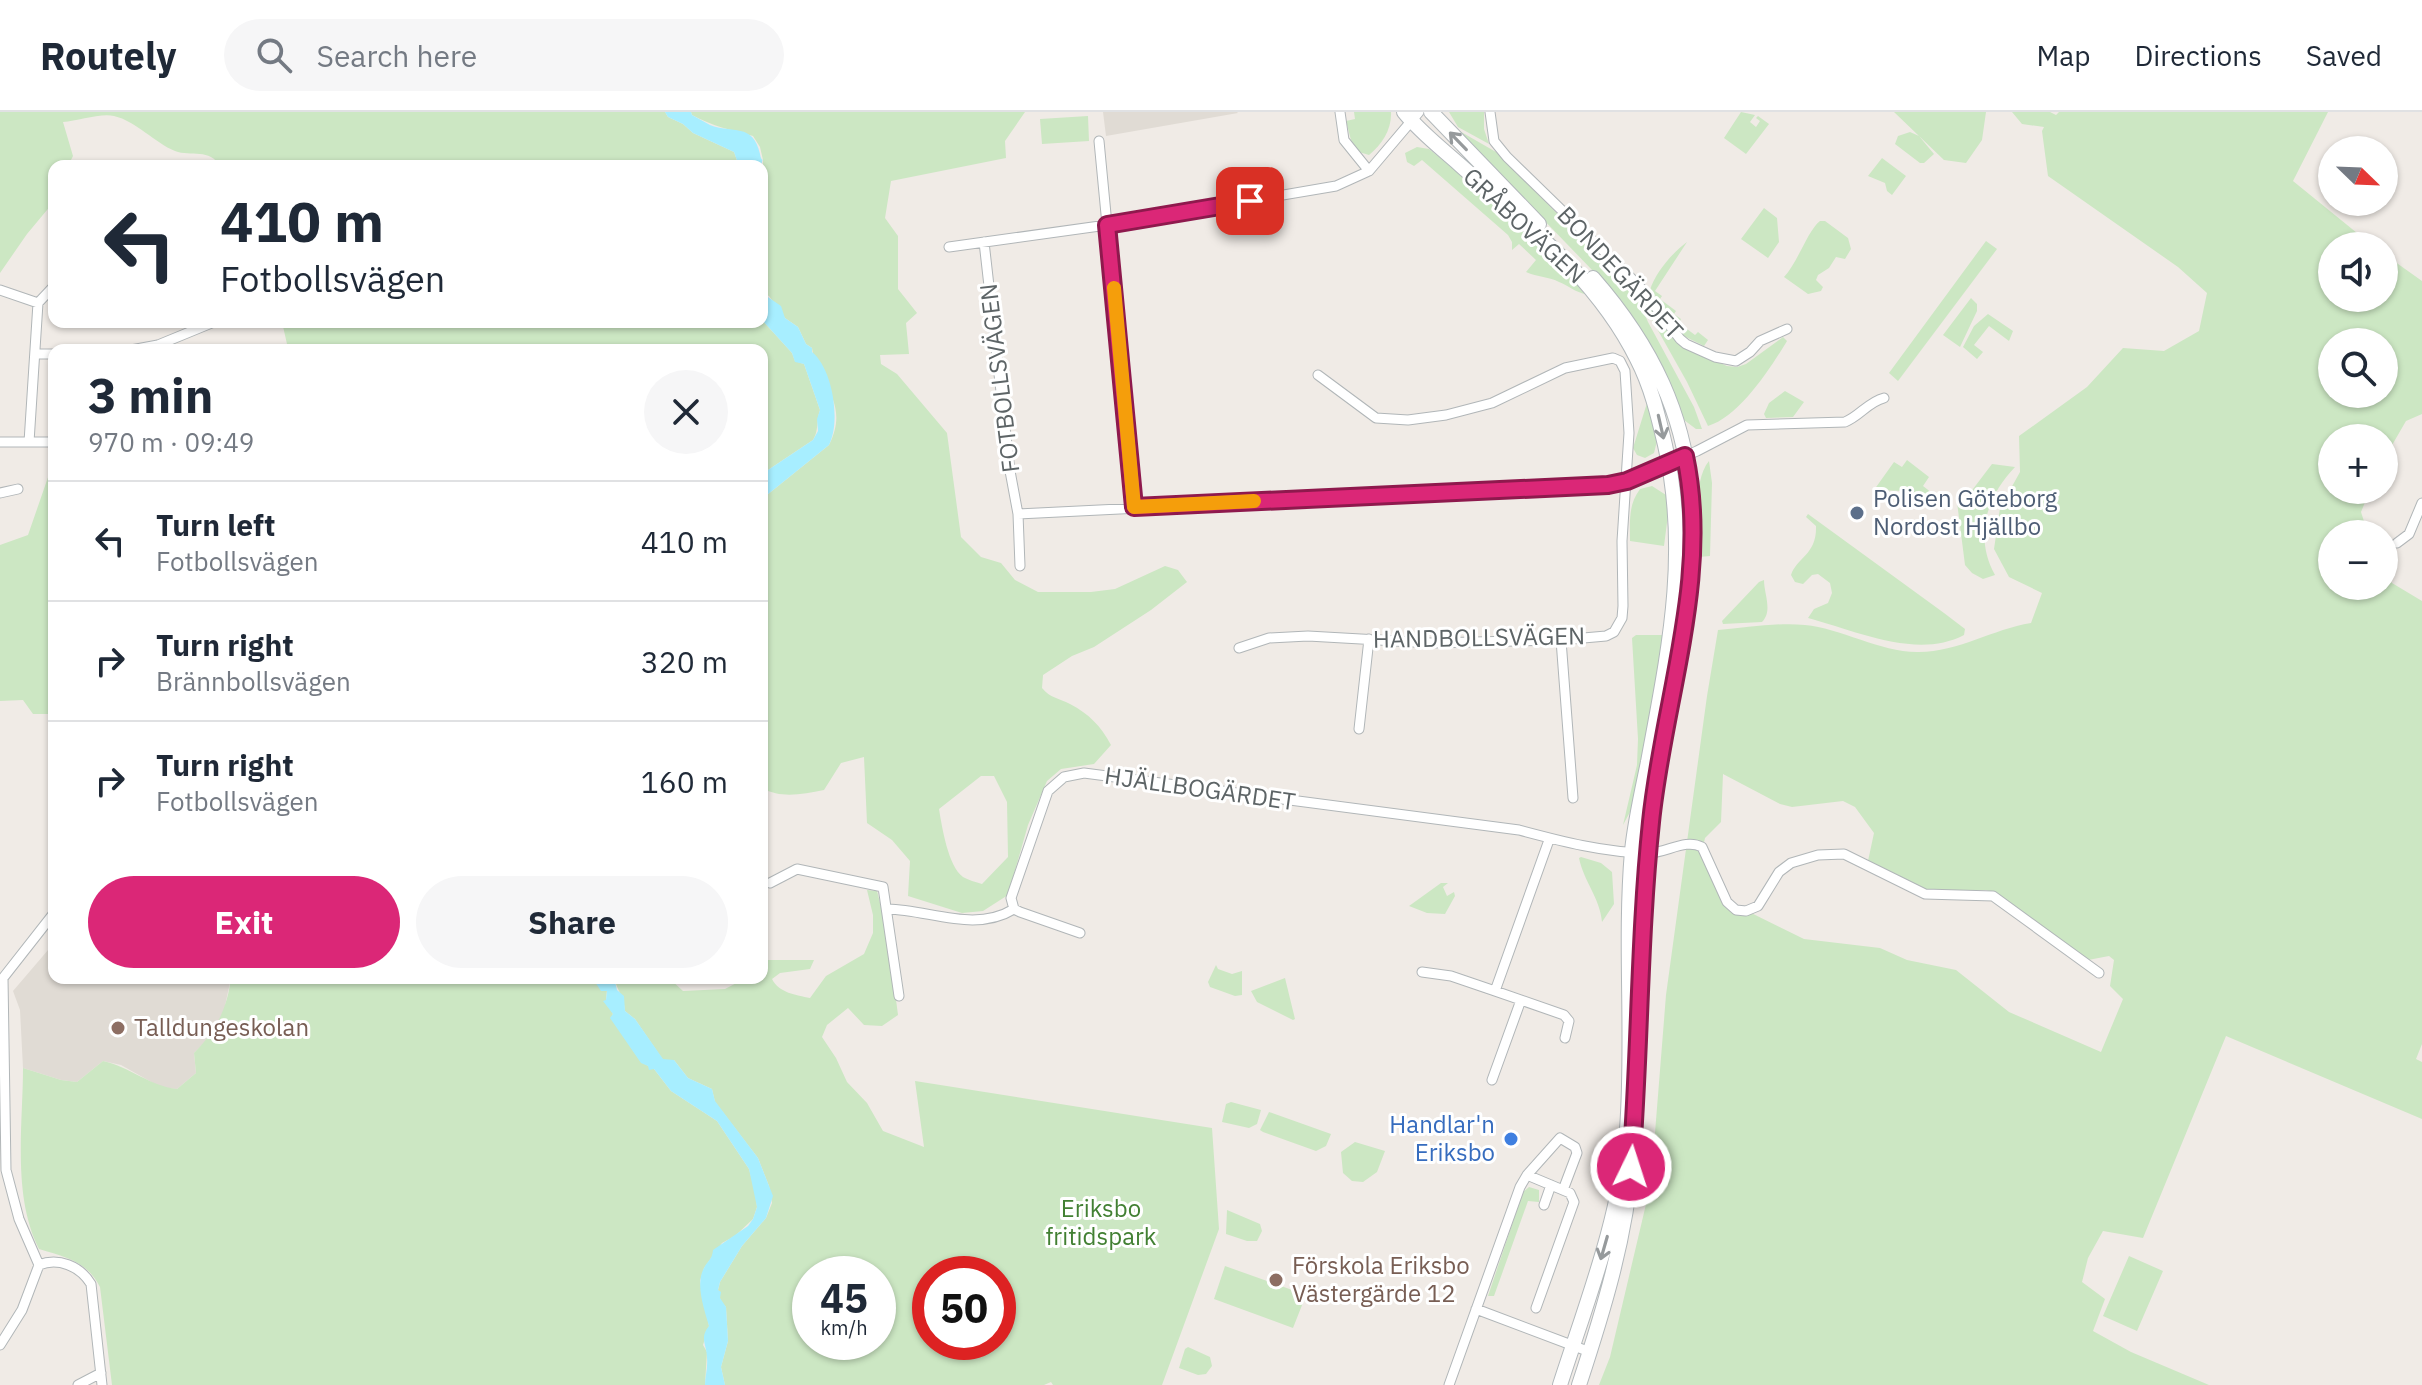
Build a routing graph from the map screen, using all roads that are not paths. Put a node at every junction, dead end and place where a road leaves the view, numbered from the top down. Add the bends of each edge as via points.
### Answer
1 (1340, 112) edge
2 (1431, 112) edge
3 (1490, 112) edge
4 (1411, 115) edge
5 (1099, 141) dead end
6 (1369, 171) junction
7 (1107, 225) junction
8 (984, 242) junction
9 (949, 247) dead end
10 (0, 290) edge
11 (48, 292) edge
12 (38, 303) junction
13 (199, 328) edge
14 (1787, 329) dead end
15 (160, 344) edge
16 (36, 354) junction
17 (48, 354) edge
18 (1318, 375) dead end
19 (1884, 398) dead end
20 (0, 442) edge
21 (29, 442) junction
22 (48, 442) edge
23 (1685, 456) junction
24 (1669, 463) junction
25 (1627, 481) junction
26 (18, 489) dead end
27 (0, 493) edge
28 (2422, 503) edge
29 (1134, 507) junction
30 (1018, 514) junction
31 (2398, 542) edge
32 (1020, 566) dead end
33 (1369, 639) junction
34 (1561, 640) junction
35 (1239, 648) dead end
36 (1359, 729) dead end
37 (1573, 798) dead end
38 (1549, 840) junction
39 (1632, 852) junction
40 (1648, 853) junction
41 (770, 883) dead end
42 (888, 909) junction
43 (1014, 909) junction
44 (48, 920) edge
45 (1080, 933) dead end
46 (1422, 972) dead end
47 (2099, 973) dead end
48 (1, 978) edge
49 (1495, 991) junction
50 (899, 996) dead end
51 (1521, 1000) junction
52 (1565, 1038) dead end
53 (1492, 1080) dead end
54 (1527, 1175) junction
55 (1551, 1185) junction
56 (1563, 1190) junction
57 (1544, 1205) dead end
58 (39, 1265) junction
59 (1536, 1308) dead end
60 (1476, 1309) junction
61 (0, 1345) edge
62 (1573, 1345) junction
63 (1590, 1352) junction
64 (101, 1373) junction
65 (78, 1385) edge
66 (102, 1385) edge
67 (1449, 1385) edge
68 (1560, 1385) edge
69 (1579, 1385) edge

1 - 6 street via 1344,140
23 -> 2 main road, GRÅBOVÄGEN via 1668,397 1608,295
3 - 14 street, BONDEGÄRDET via 1494,141 1507,157 1630,277 1686,344 1736,361 1760,341
4 - 6 street
4 -> 24 main road, GRÅBOVÄGEN via 1596,296 1648,383
5 - 7 street
6 - 7 street via 1336,186
7 - 8 street
7 - 29 street
8 - 9 street
8 - 30 street, FOTBOLLSVÄGEN
10 - 12 street
11 - 12 street
12 - 16 street
13 - 15 street
16 - 17 street
16 - 21 street
18 - 25 street, HANDBOLLSVÄGEN via 1376,418 1408,420 1492,403 1565,368 1613,358 1625,371
19 - 23 street via 1845,422 1747,425
20 - 21 street
21 - 22 street
23 - 24 street
23 - 40 main road, GRÅBOVÄGEN via 1692,494 1692,571
24 - 25 street
24 - 39 main road, GRÅBOVÄGEN via 1677,511 1675,601
25 - 29 street
25 - 34 street, HANDBOLLSVÄGEN via 1619,626 1606,636
26 - 27 street
28 - 31 street via 2409,534
29 - 30 street
30 - 32 street, FOTBOLLSVÄGEN
33 - 34 street, HANDBOLLSVÄGEN
33 - 35 street, HANDBOLLSVÄGEN via 1269,638
33 - 36 street
34 - 37 street
38 - 39 street, HJÄLLBOGÄRDET
38 - 43 street, HJÄLLBOGÄRDET via 1519,830 1074,773 1056,783 1043,801 1011,898
38 - 49 street
39 - 40 street, HJÄLLBOGÄRDET
39 -> 62 main road, GRÅBOVÄGEN via 1627,1132 1609,1230
40 - 47 street, HJÄLLBOGÄRDET via 1690,843 1702,847 1727,902 1746,911 1758,906 1779,872 1791,863 1844,854 1925,894 1993,896
40 - 63 main road, GRÅBOVÄGEN via 1629,1191
41 - 42 street via 797,869 867,883 883,887
42 - 43 street via 967,920 996,918
42 - 50 street
43 - 45 street
44 - 48 street
46 - 49 street
48 - 58 street via 6,1170
49 - 51 street
51 - 52 street via 1564,1015 1569,1021
51 - 53 street
54 - 55 street
54 - 56 street via 1560,1138 1577,1153
54 - 60 street
55 - 56 street
55 - 57 street
56 - 59 street via 1574,1202
58 - 61 street via 22,1310
58 - 64 street via 52,1261 71,1266 91,1284
60 - 62 street
60 - 67 street
62 - 63 street
62 - 68 main road, GRÅBOVÄGEN
63 - 69 main road, GRÅBOVÄGEN
64 - 65 street
64 - 66 street

